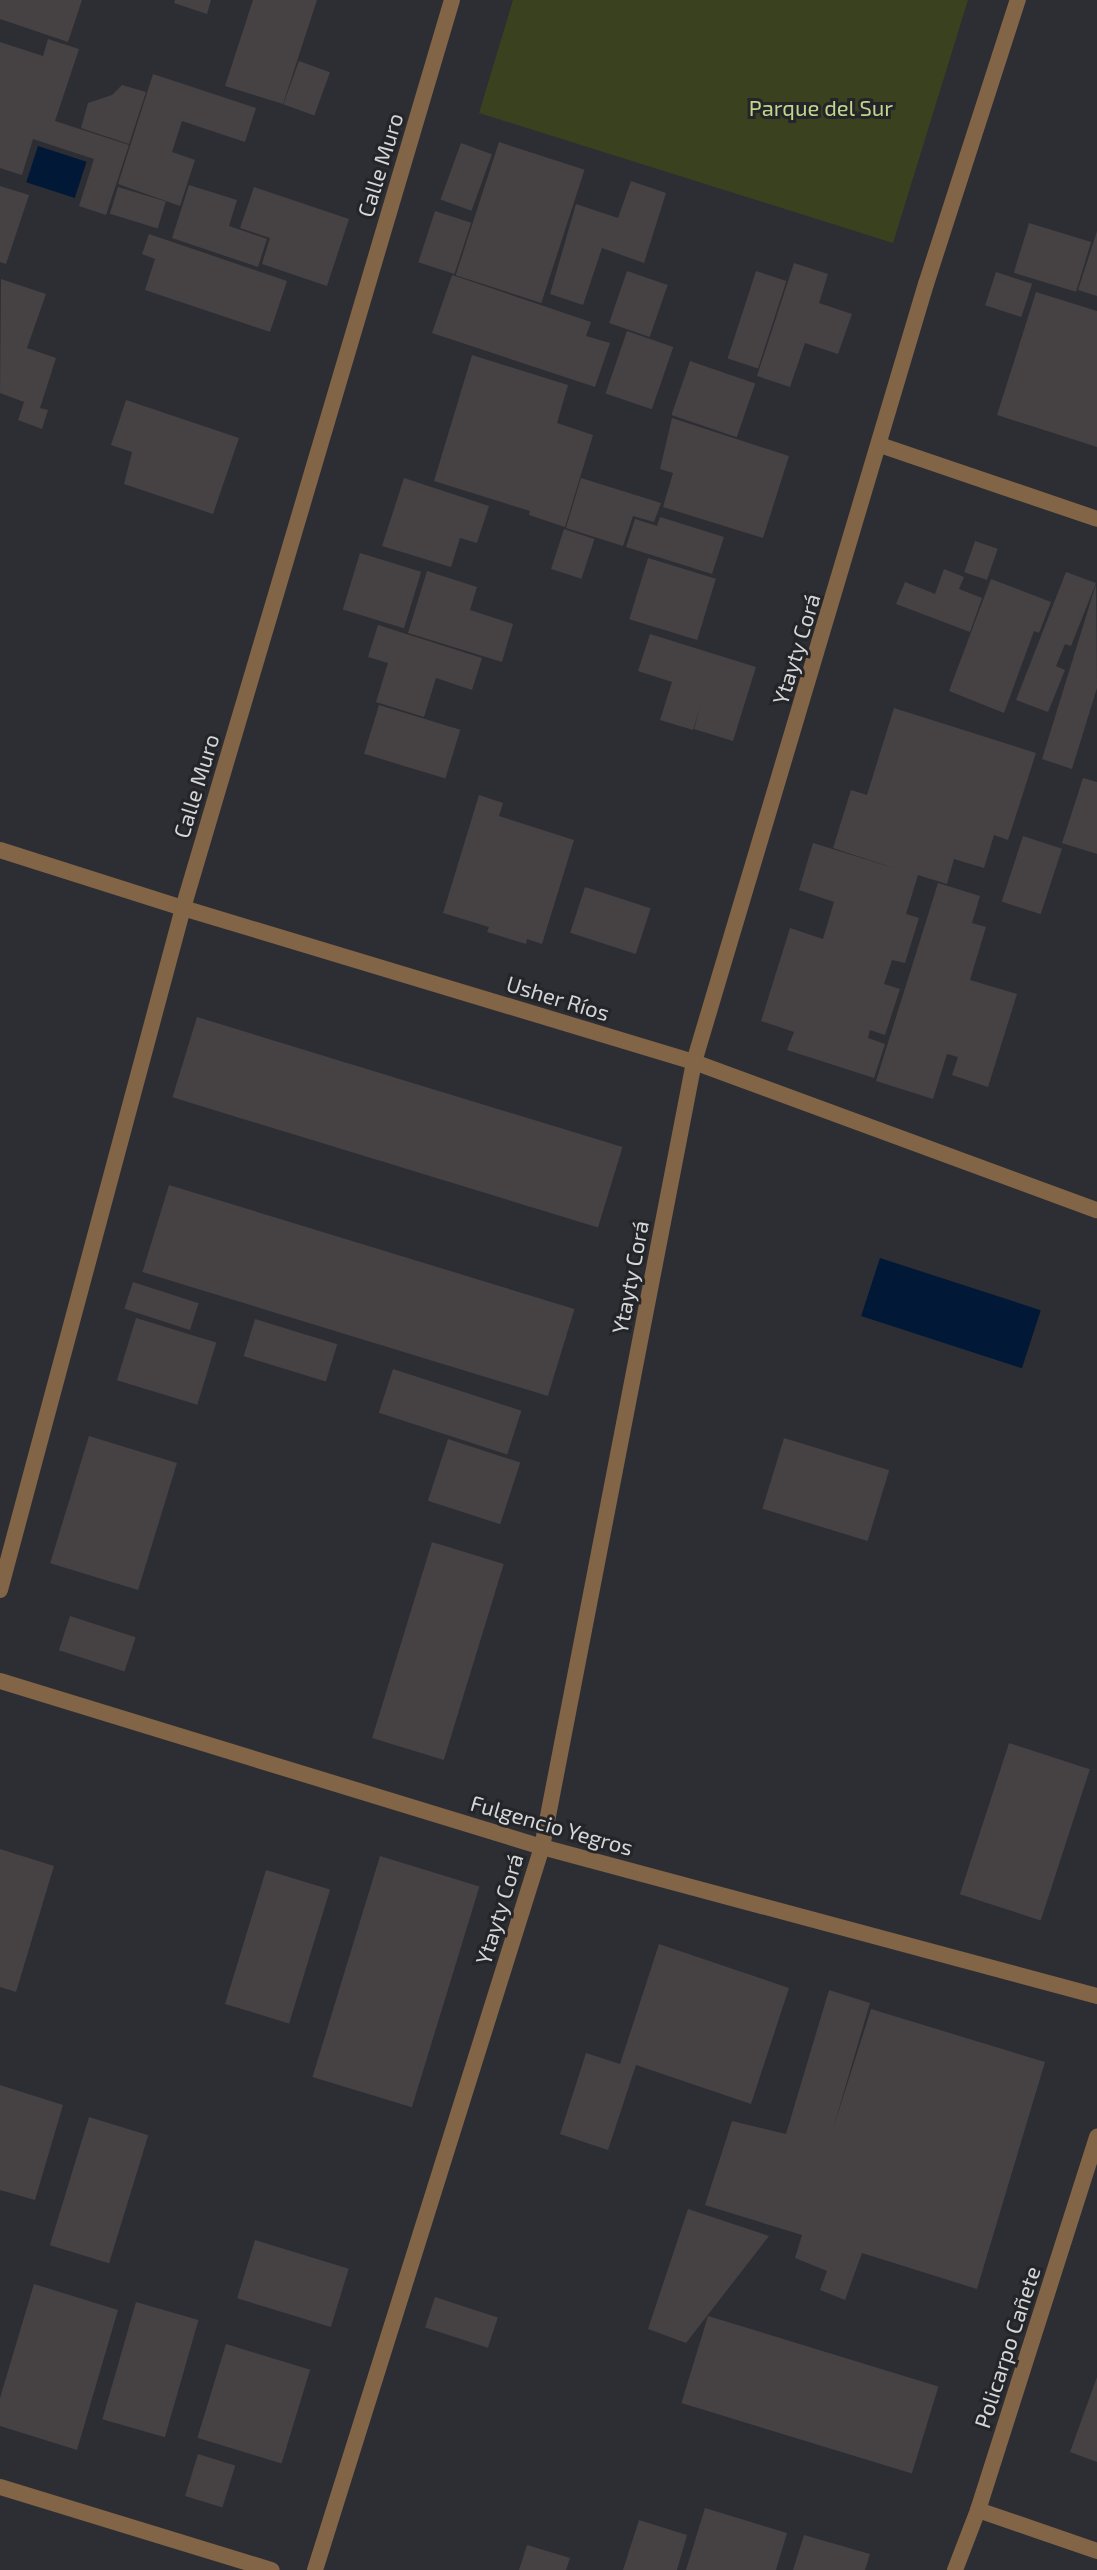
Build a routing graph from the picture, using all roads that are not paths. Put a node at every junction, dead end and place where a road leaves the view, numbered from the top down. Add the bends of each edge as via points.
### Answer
1 (452, 0) edge
2 (1018, 0) edge
3 (880, 445) junction
4 (1097, 519) edge
5 (0, 850) edge
6 (183, 908) junction
7 (694, 1062) junction
8 (1097, 1210) edge
9 (0, 1590) edge
10 (0, 1681) edge
11 (542, 1847) junction
12 (1097, 1996) edge
13 (1097, 2136) edge
14 (0, 2487) edge
15 (978, 2510) junction
16 (1097, 2551) edge
17 (272, 2570) edge
18 (315, 2570) edge
19 (955, 2570) edge

1 - 6 street, Calle Muro
2 - 3 street, Ytayty Corá
3 - 4 street
3 - 7 street, Ytayty Corá
5 - 6 street, Usher Ríos
6 - 7 street, Usher Ríos
6 - 9 street, Calle Muro
7 - 8 street, Usher Ríos
7 - 11 street, Ytayty Corá
10 - 11 street, Fulgencio Yegros
11 - 12 street, Fulgencio Yegros
11 - 18 street, Ytayty Corá
13 - 15 street, Policarpo Cañete
14 - 17 street
15 - 16 street
15 - 19 street, Policarpo Cañete

